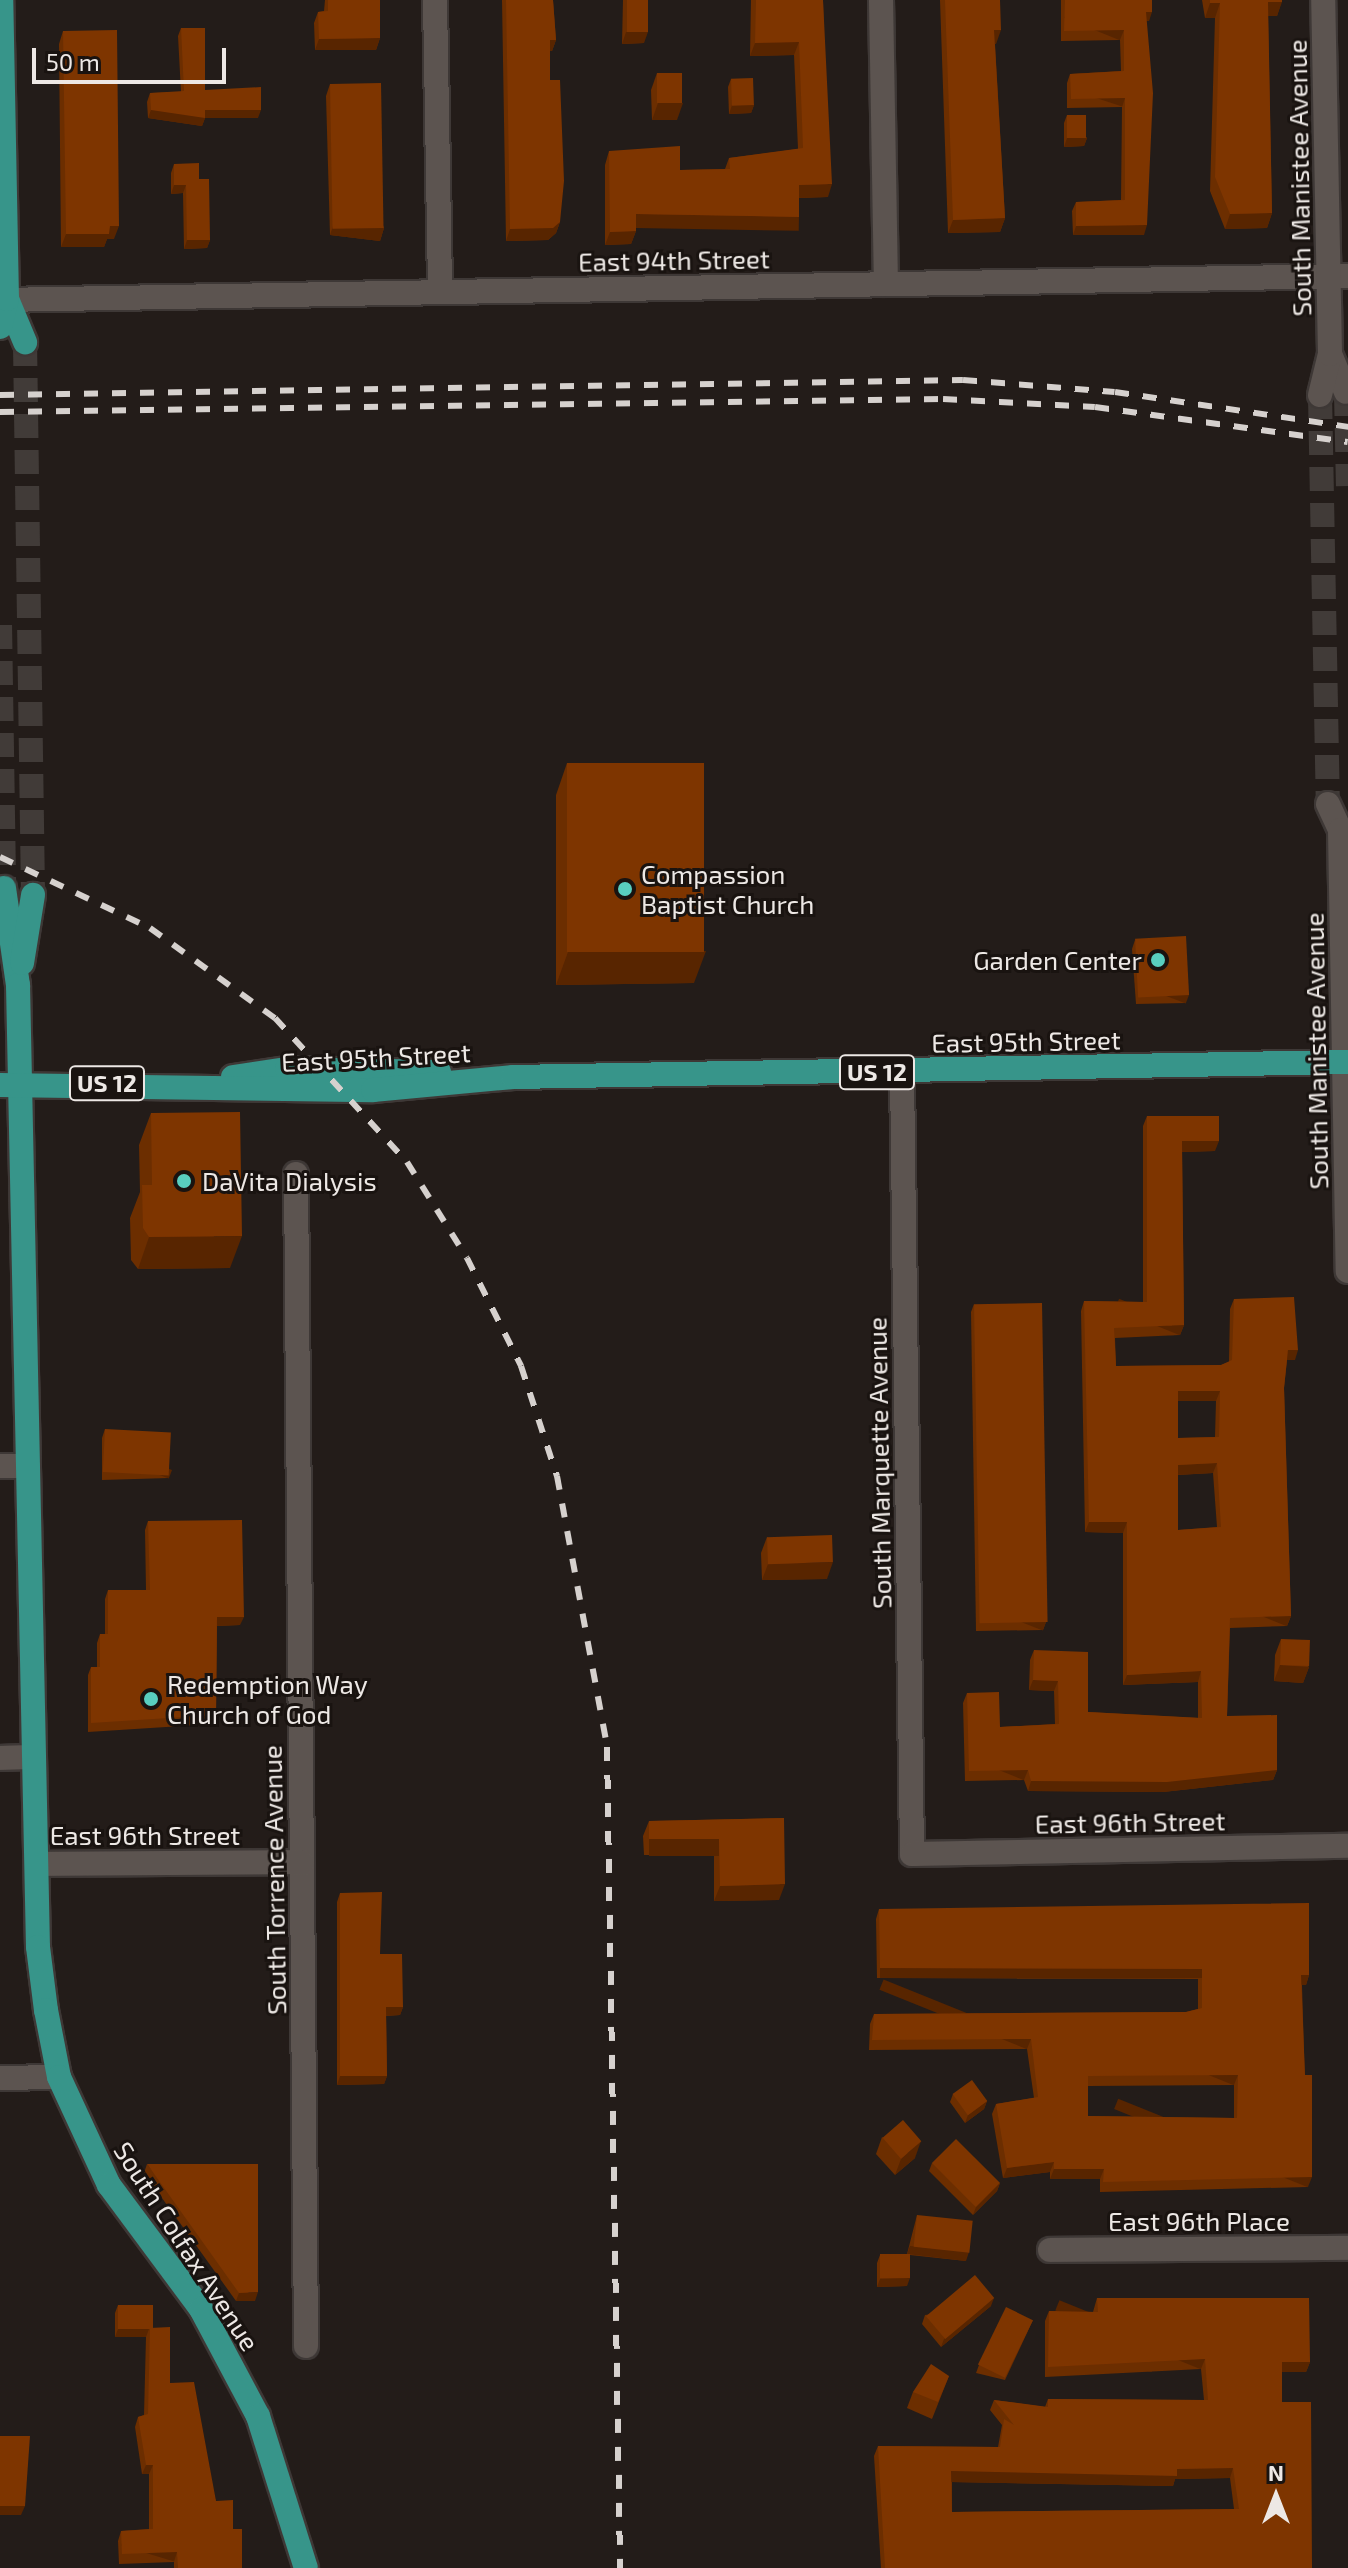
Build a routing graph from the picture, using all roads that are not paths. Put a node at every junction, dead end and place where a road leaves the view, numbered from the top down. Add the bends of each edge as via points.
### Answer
1 (1, 0) edge
2 (435, 0) edge
3 (881, 0) edge
4 (1323, 0) edge
5 (1338, 276) edge
6 (886, 284) junction
7 (440, 292) junction
8 (4, 300) edge
9 (0, 327) tunnel mouth
10 (25, 342) tunnel mouth
11 (1330, 354) junction
12 (1346, 392) tunnel mouth
13 (1320, 395) tunnel mouth
14 (1339, 816) tunnel mouth
15 (4, 888) tunnel mouth
16 (33, 895) tunnel mouth
17 (18, 985) junction
18 (1346, 1062) edge
19 (902, 1071) junction
20 (10, 1085) edge
21 (296, 1174) dead end
22 (1348, 1271) edge
23 (0, 1466) edge
24 (28, 1466) junction
25 (34, 1757) junction
26 (0, 1758) edge
27 (1348, 1846) edge
28 (912, 1854) joint
29 (302, 1862) junction
30 (37, 1864) junction
31 (59, 2077) junction
32 (0, 2078) edge
33 (1348, 2248) edge
34 (1050, 2250) dead end
35 (306, 2346) dead end
36 (306, 2568) edge

1 - 8 main road
2 - 7 street
3 - 6 street
4 - 5 street, South Manistee Avenue
5 - 6 street, East 94th Street
5 - 11 street, South Manistee Avenue
6 - 7 street, East 94th Street
7 - 8 street, East 94th Street
8 - 9 main road
8 - 10 main road
11 - 12 street, South Manistee Avenue
11 - 13 street, South Manistee Avenue
14 - 18 street, South Manistee Avenue
15 - 17 main road, South Colfax Avenue
16 - 17 main road, South Colfax Avenue
17 - 20 main road, South Colfax Avenue
18 - 19 main road, East 95th Street / US 12
18 - 22 street, South Manistee Avenue
19 - 20 main road, East 95th Street / US 12 via 513,1077 316,1068 195,1082
19 - 28 street, South Marquette Avenue
20 - 24 main road, South Colfax Avenue
21 - 29 street, South Torrence Avenue
23 - 24 street
24 - 25 main road, South Colfax Avenue
25 - 26 street
25 - 30 main road, South Colfax Avenue
27 - 28 street, East 96th Street
29 - 30 street, East 96th Street
29 - 35 street, South Torrence Avenue
30 - 31 main road, South Colfax Avenue via 38,1947
31 - 32 street
31 - 36 main road, South Colfax Avenue via 109,2185 230,2359 276,2457
33 - 34 street, East 96th Place

